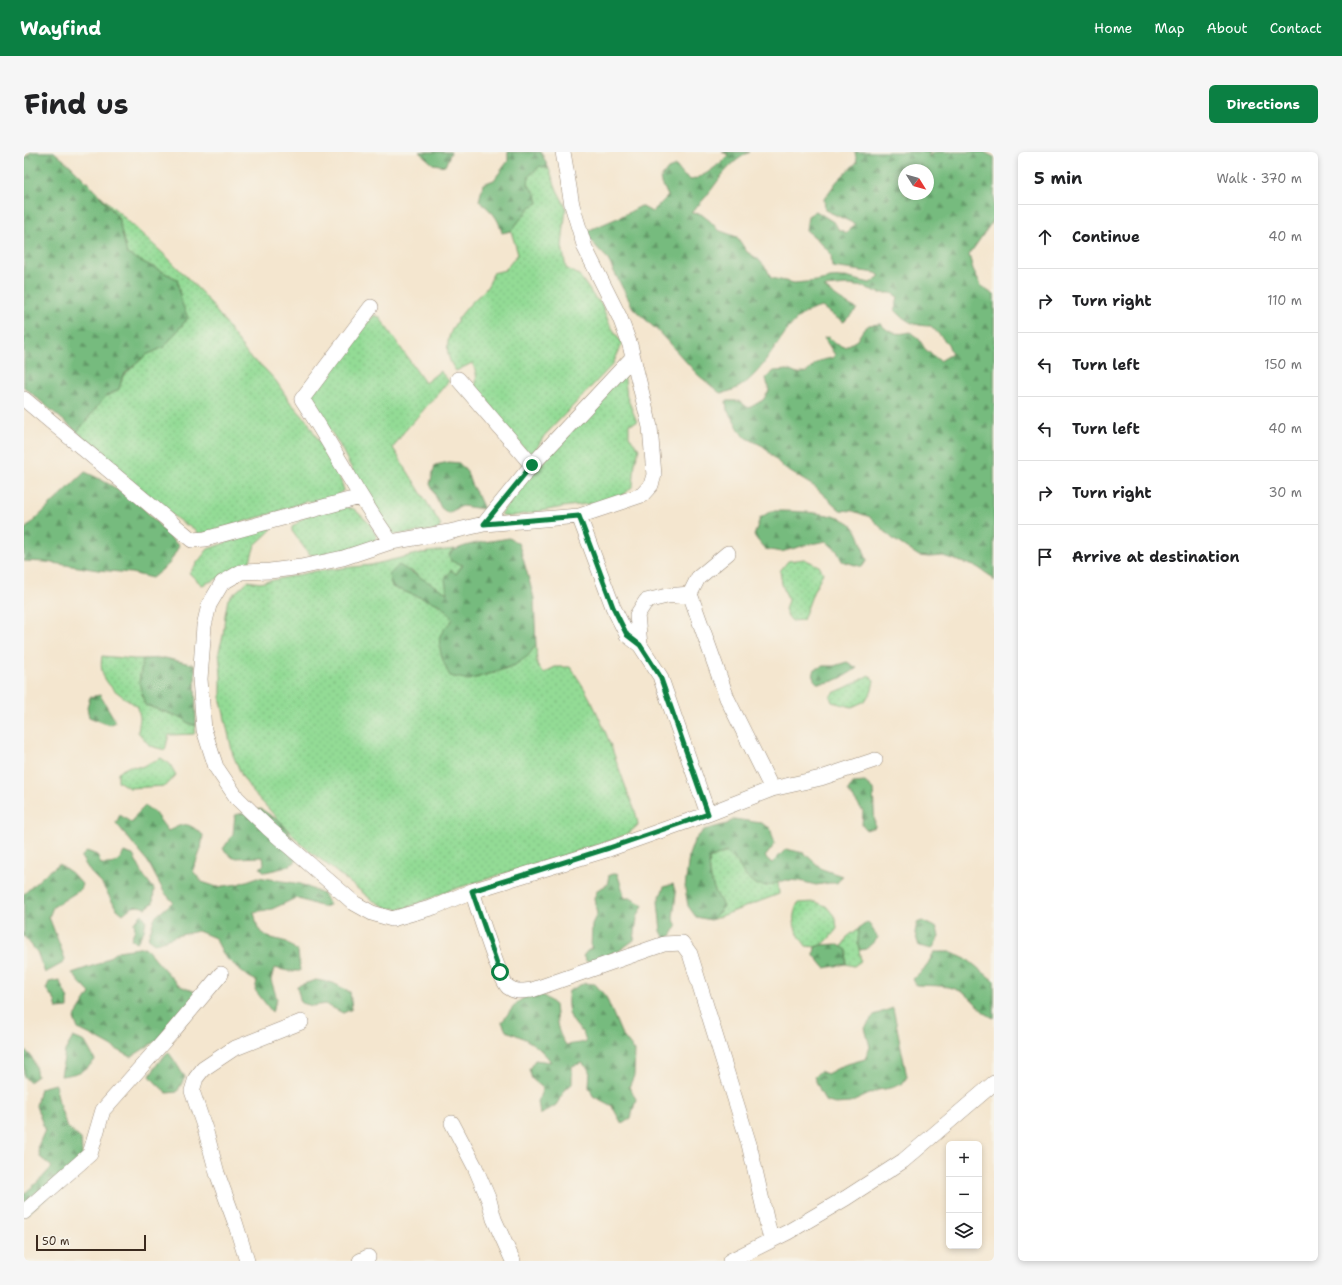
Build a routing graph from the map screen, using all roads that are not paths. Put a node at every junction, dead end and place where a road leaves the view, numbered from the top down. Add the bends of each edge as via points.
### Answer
1 (563, 152) edge
2 (371, 307) dead end
3 (633, 356) junction
4 (458, 379) dead end
5 (24, 399) edge
6 (532, 465) junction
7 (360, 497) junction
8 (579, 516) junction
9 (484, 524) junction
10 (391, 542) junction
11 (728, 553) dead end
12 (690, 594) junction
13 (640, 645) junction
14 (875, 760) dead end
15 (772, 789) junction
16 (708, 814) junction
17 (472, 891) junction
18 (221, 974) dead end
19 (301, 1022) dead end
20 (994, 1083) edge
21 (452, 1123) dead end
22 (24, 1212) edge
23 (771, 1240) junction
24 (247, 1261) edge
25 (513, 1261) edge
26 (730, 1261) edge

1 - 3 street via 572,205 585,248 620,318
2 - 7 street via 302,399 343,464
3 - 6 street
3 - 8 street via 650,427 654,475 651,485 642,494
4 - 6 street
5 - 7 street via 192,540 205,539
6 - 9 street
7 - 10 street
8 - 9 street
8 - 13 street via 613,607 627,635
9 - 10 street
10 - 17 street via 343,558 301,567 241,572 222,583 209,605 204,626 200,679 204,730 216,767 237,798 354,903 372,913 392,919 434,907
11 - 12 street via 698,578
12 - 13 street via 646,602 637,615
12 - 15 street via 726,698
13 - 16 street via 660,676
14 - 15 street via 821,778
15 - 16 street
16 - 17 street
17 - 23 street via 500,972 507,986 517,992 532,990 664,944 682,943 690,954 749,1144
18 - 22 street via 103,1110 90,1154
19 - 24 street via 233,1049 203,1069 196,1078 192,1091
20 - 23 street via 903,1161 846,1198
21 - 25 street via 475,1167
23 - 26 street

